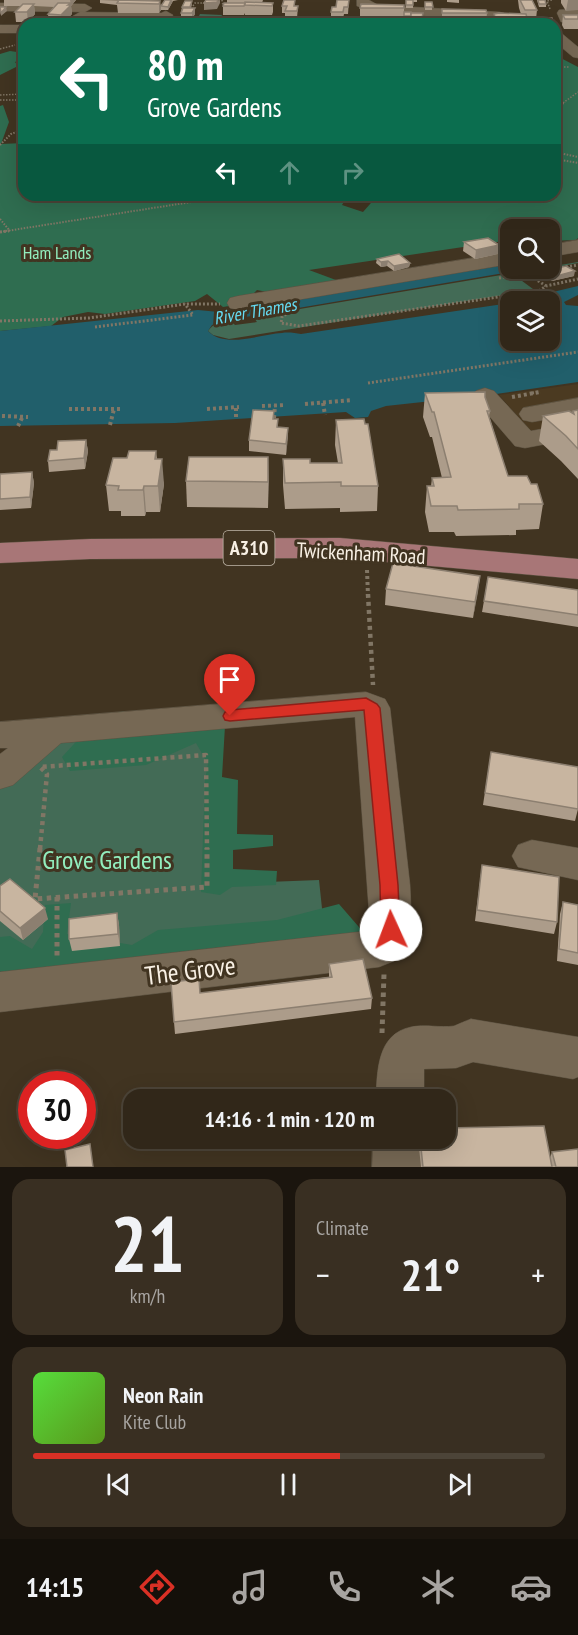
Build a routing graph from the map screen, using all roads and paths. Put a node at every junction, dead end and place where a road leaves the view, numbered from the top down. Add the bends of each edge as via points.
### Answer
1 (194, 0) edge
2 (222, 0) edge
3 (552, 0) edge
4 (547, 1) edge
5 (359, 2) edge
6 (190, 3) edge
7 (212, 3) edge
8 (193, 6) edge
9 (229, 6) edge
10 (0, 7) edge
11 (471, 8) edge
12 (83, 12) edge
13 (166, 15) dead end
14 (499, 18) edge
15 (18, 28) edge
16 (0, 29) edge
17 (563, 35) edge
18 (16, 44) dead end
19 (0, 50) edge
20 (578, 54) edge
21 (578, 92) edge
22 (0, 94) edge
23 (18, 94) edge
24 (0, 100) edge
25 (18, 100) edge
26 (561, 105) edge
27 (18, 131) edge
28 (0, 145) edge
29 (561, 153) edge
30 (578, 157) edge
31 (561, 160) edge
32 (578, 163) edge
33 (198, 201) edge
34 (0, 219) edge
35 (10, 231) junction
36 (0, 232) edge
37 (578, 246) edge
38 (560, 249) edge
39 (500, 260) edge
40 (566, 267) edge
41 (572, 271) edge
42 (536, 279) edge
43 (578, 279) edge
44 (546, 286) junction
45 (238, 303) joint
46 (185, 304) junction
47 (286, 314) dead end
48 (0, 321) edge
49 (96, 327) dead end
50 (578, 352) edge
51 (368, 383) dead end
52 (485, 396) edge
53 (352, 400) dead end
54 (323, 403) junction
55 (305, 404) dead end
56 (286, 405) dead end
57 (262, 406) dead end
58 (275, 406) junction
59 (578, 406) edge
60 (114, 409) junction
61 (121, 409) dead end
62 (207, 409) dead end
63 (69, 410) dead end
64 (532, 414) dead end
65 (325, 415) dead end
66 (2, 416) dead end
67 (274, 418) edge
68 (236, 420) dead end
69 (110, 425) dead end
70 (18, 426) dead end
71 (578, 430) edge
72 (366, 551) junction
73 (0, 553) edge
74 (578, 569) edge
75 (366, 704) junction
76 (50, 732) junction
77 (0, 735) edge
78 (0, 775) edge
79 (532, 856) dead end
80 (578, 864) edge
81 (57, 897) junction
82 (379, 948) junction
83 (58, 986) junction
84 (0, 992) edge
85 (381, 1042) dead end
86 (573, 1058) dead end
87 (400, 1089) edge
88 (398, 1149) edge
89 (397, 1167) edge

1 - 6 path
2 - 9 path via 223,7
3 - 4 path
5 - 11 street via 376,9
7 - 8 path
10 - 12 street
11 - 14 street
12 - 13 street
15 - 16 street
17 - 20 street
18 - 19 path
21 - 26 path
22 - 23 path
24 - 25 path
27 - 28 path
29 - 30 path
31 - 32 path
33 - 35 path
34 - 35 path
35 - 36 path
37 - 38 street
39 - 45 street
40 - 41 path
42 - 44 path
43 - 44 path
44 - 47 path via 517,295 299,326 281,323
45 - 46 path
46 - 48 path via 89,318
46 - 49 path via 193,315
50 - 51 path
52 - 71 street via 525,440
53 - 54 path
54 - 55 path
54 - 65 path
56 - 58 path
57 - 58 path
58 - 67 path
59 - 64 street
60 - 61 path
60 - 63 path
60 - 69 path
62 - 68 path via 237,407
66 - 70 path via 26,416
72 - 73 main road, Twickenham Road / A310 via 128,549
72 - 74 main road, Twickenham Road / A310
72 - 75 path via 374,695
75 - 76 street
75 - 82 street via 372,708 389,885 391,930
76 - 77 street
76 - 78 street
79 - 80 street
81 - 81 path via 207,887 206,755 40,766 47,774 35,899
81 - 83 path
82 - 83 street, The Grove
82 - 85 path via 384,962
83 - 84 street, The Grove
86 - 87 street via 471,1040 456,1047 412,1048 401,1062
88 - 89 street

